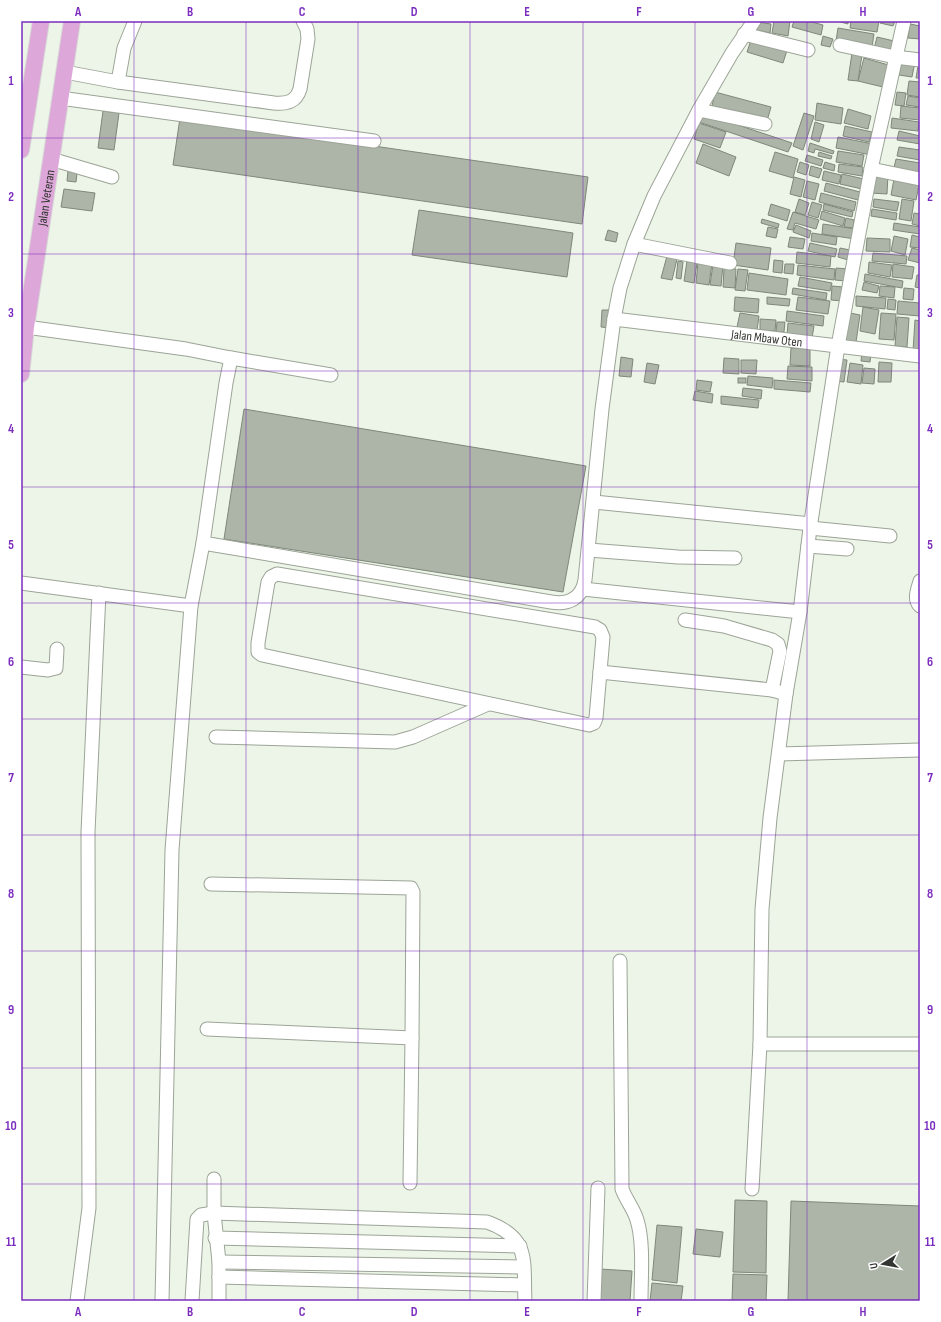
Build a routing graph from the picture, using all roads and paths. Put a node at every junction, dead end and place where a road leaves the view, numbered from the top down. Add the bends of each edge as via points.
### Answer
1 (41, 21) edge
2 (72, 21) edge
3 (135, 21) edge
4 (303, 21) edge
5 (754, 21) edge
6 (904, 21) edge
7 (749, 35) junction
8 (840, 45) dead end
9 (808, 50) dead end
10 (895, 57) junction
11 (920, 60) edge
12 (65, 72) junction
13 (118, 82) junction
14 (60, 98) junction
15 (703, 111) junction
16 (765, 124) dead end
17 (374, 141) dead end
18 (21, 150) edge
19 (51, 159) junction
20 (871, 169) junction
21 (112, 177) dead end
22 (920, 179) edge
23 (634, 244) junction
24 (730, 263) dead end
25 (614, 319) junction
26 (26, 327) junction
27 (838, 346) junction
28 (920, 356) edge
29 (231, 358) junction
30 (21, 374) edge
31 (331, 375) dead end
32 (601, 503) junction
33 (811, 526) junction
34 (890, 536) dead end
35 (203, 543) junction
36 (808, 546) junction
37 (847, 549) dead end
38 (589, 550) junction
39 (735, 558) dead end
40 (920, 580) edge
41 (21, 583) edge
42 (590, 590) junction
43 (99, 593) junction
44 (191, 606) junction
45 (920, 606) edge
46 (800, 612) junction
47 (685, 620) dead end
48 (57, 649) dead end
49 (21, 667) edge
50 (600, 672) junction
51 (772, 690) junction
52 (786, 694) junction
53 (488, 704) junction
54 (216, 737) dead end
55 (920, 750) edge
56 (779, 754) junction
57 (211, 884) dead end
58 (620, 961) dead end
59 (207, 1029) dead end
60 (412, 1038) junction
61 (760, 1044) junction
62 (920, 1044) edge
63 (214, 1179) dead end
64 (410, 1183) dead end
65 (598, 1188) dead end
66 (752, 1189) dead end
67 (214, 1213) junction
68 (216, 1238) junction
69 (520, 1246) junction
70 (219, 1262) junction
71 (523, 1267) junction
72 (219, 1277) junction
73 (524, 1285) junction
74 (77, 1301) edge
75 (162, 1301) edge
76 (192, 1301) edge
77 (219, 1301) edge
78 (525, 1301) edge
79 (594, 1301) edge
80 (641, 1301) edge

1 - 18 main road
2 - 12 main road, Jalan Veteran
3 - 13 street via 124,48
4 - 13 street via 308,39 300,88 294,100 288,103
5 - 7 street
6 - 10 street
7 - 9 street
7 - 15 street
8 - 10 street
10 - 11 street
10 - 20 street
12 - 13 street
12 - 14 main road, Jalan Veteran
14 - 17 street
14 - 19 main road, Jalan Veteran
15 - 16 street
15 - 23 street via 654,196
19 - 21 street
19 - 26 main road, Jalan Veteran
20 - 22 street
20 - 27 street
23 - 24 street
23 - 25 street via 620,288
25 - 27 street, Jalan Mbaw Oten
25 - 32 street via 602,409
26 - 29 street via 186,349
26 - 30 main road, Jalan Veteran
27 - 28 street, Jalan Mbaw Oten
27 - 33 street
29 - 31 street
29 - 35 street
32 - 33 street
32 - 38 street
33 - 34 street
33 - 36 street
35 - 42 street via 560,604
35 - 44 street
36 - 37 street
36 - 46 street
38 - 39 street via 678,557
38 - 42 street
40 - 45 street via 916,597
41 - 43 street
42 - 46 street
43 - 44 street
43 - 74 street via 88,832 89,1208
44 - 75 street via 172,850
46 - 52 street
47 - 51 street via 724,626 778,644 780,651
48 - 49 street via 56,668 48,670
50 - 51 street
50 - 53 street via 596,718 594,723 589,725
50 - 53 street via 603,637 596,627 277,574 268,582 258,643 258,652 262,655
51 - 52 street
52 - 56 street
53 - 54 street via 413,737 395,742
55 - 56 street
56 - 61 street via 762,909
57 - 60 street via 411,888
58 - 80 street via 622,1189 639,1228
59 - 60 street
60 - 64 street
61 - 62 street
61 - 66 street
63 - 67 street
65 - 79 street
67 - 68 street
67 - 69 street via 487,1222 504,1229
67 - 76 street via 201,1215 197,1219
68 - 69 street
68 - 70 street
69 - 71 street
70 - 71 street
70 - 72 street
71 - 73 street
72 - 73 street
72 - 77 street
73 - 78 street

